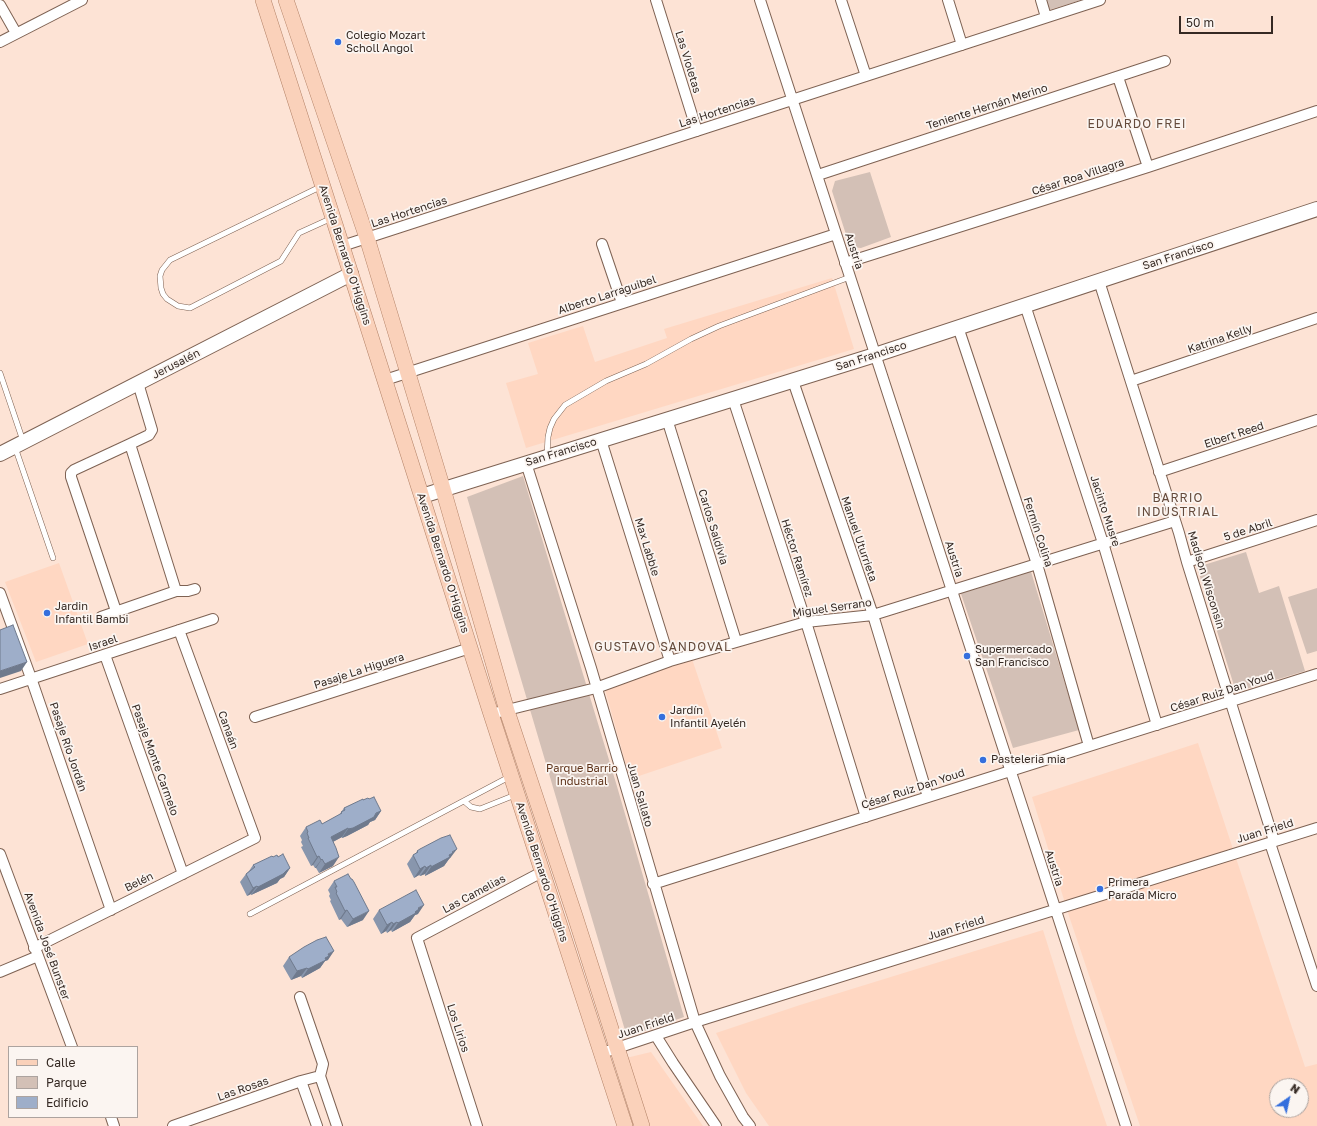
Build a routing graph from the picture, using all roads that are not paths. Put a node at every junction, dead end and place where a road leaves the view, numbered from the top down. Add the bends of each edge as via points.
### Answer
1 (82, 0) edge
2 (263, 0) edge
3 (286, 0) edge
4 (656, 0) edge
5 (760, 0) edge
6 (841, 0) edge
7 (948, 0) edge
8 (1040, 0) edge
9 (1100, 0) edge
10 (0, 5) edge
11 (1046, 17) junction
12 (16, 33) junction
13 (0, 42) edge
14 (962, 45) junction
15 (1165, 61) dead end
16 (866, 76) junction
17 (1118, 77) junction
18 (792, 100) junction
19 (1317, 111) edge
20 (697, 131) junction
21 (1148, 167) junction
22 (818, 175) junction
23 (323, 186) junction
24 (1317, 209) edge
25 (333, 218) junction
26 (836, 234) junction
27 (366, 238) junction
28 (602, 244) dead end
29 (342, 246) junction
30 (845, 263) junction
31 (351, 274) junction
32 (850, 278) junction
33 (1099, 281) junction
34 (622, 303) junction
35 (1025, 305) junction
36 (1317, 318) edge
37 (958, 327) junction
38 (875, 355) junction
39 (0, 373) edge
40 (407, 373) junction
41 (385, 380) junction
42 (792, 381) junction
43 (1131, 382) junction
44 (138, 383) junction
45 (733, 399) junction
46 (667, 419) junction
47 (1317, 420) edge
48 (601, 440) junction
49 (19, 444) junction
50 (130, 444) junction
51 (0, 454) edge
52 (547, 457) junction
53 (526, 463) junction
54 (1159, 472) junction
55 (443, 489) junction
56 (422, 496) junction
57 (1317, 520) edge
58 (1175, 521) junction
59 (1103, 543) junction
60 (52, 558) dead end
61 (1187, 562) junction
62 (1036, 564) junction
63 (195, 589) dead end
64 (176, 591) junction
65 (952, 591) junction
66 (0, 593) edge
67 (116, 611) junction
68 (873, 615) junction
69 (101, 617) dead end
70 (213, 619) dead end
71 (806, 622) junction
72 (179, 630) junction
73 (736, 641) junction
74 (470, 648) junction
75 (105, 655) junction
76 (670, 661) junction
77 (1317, 674) edge
78 (31, 678) junction
79 (596, 688) junction
80 (0, 689) edge
81 (1230, 702) junction
82 (507, 711) junction
83 (491, 714) junction
84 (255, 717) dead end
85 (1156, 725) junction
86 (1089, 746) junction
87 (1010, 771) junction
88 (511, 776) junction
89 (517, 794) junction
90 (928, 797) junction
91 (464, 801) junction
92 (866, 817) junction
93 (1317, 828) edge
94 (255, 838) joint
95 (1272, 842) junction
96 (0, 854) edge
97 (542, 872) junction
98 (183, 874) junction
99 (653, 884) junction
100 (111, 910) junction
101 (1055, 910) junction
102 (250, 914) dead end
103 (417, 938) joint
104 (36, 952) junction
105 (0, 972) edge
106 (1317, 986) edge
107 (300, 997) dead end
108 (695, 1022) junction
109 (656, 1036) junction
110 (72, 1046) edge
111 (616, 1048) junction
112 (602, 1053) junction
113 (320, 1076) junction
114 (301, 1081) junction
115 (173, 1126) edge
116 (316, 1126) edge
117 (337, 1126) edge
118 (477, 1126) edge
119 (625, 1126) edge
120 (642, 1126) edge
121 (716, 1126) edge
122 (750, 1126) edge
123 (1126, 1126) edge

1 - 12 street
2 - 23 main road, Avenida Bernardo O'Higgins
3 - 27 main road, Avenida Bernardo O'Higgins
4 - 20 street, Las Violetas
5 - 18 street, Austria
6 - 16 street
7 - 14 street
8 - 11 street
9 - 11 street, Las Hortencias
10 - 12 street
11 - 14 street, Las Hortencias
12 - 13 street
14 - 16 street, Las Hortencias
15 - 17 street, Teniente Hernán Merino
16 - 18 street, Las Hortencias
17 - 21 street
17 - 22 street, Teniente Hernán Merino
18 - 20 street, Las Hortencias
18 - 22 street, Austria
19 - 21 street, César Roa Villagra
20 - 27 street, Las Hortencias
21 - 30 street, César Roa Villagra
22 - 26 street, Austria
23 - 25 main road, Avenida Bernardo O'Higgins
23 - 25 lane via 170,260 160,276 163,294 167,300 178,306 190,308 281,261 299,233
24 - 33 street, San Francisco
25 - 29 main road, Avenida Bernardo O'Higgins
26 - 30 street, Austria
26 - 34 street, Alberto Larraguibel
27 - 29 street, Las Hortencias
27 - 40 main road, Avenida Bernardo O'Higgins
28 - 34 street
29 - 31 main road, Avenida Bernardo O'Higgins
30 - 32 street, Austria
31 - 41 main road, Avenida Bernardo O'Higgins
31 - 44 street, Jerusalén
32 - 38 street, Austria
32 - 52 lane via 719,326 646,364 606,381 565,405 550,428
33 - 35 street, San Francisco
33 - 43 street, Madison Wisconsin
34 - 40 street, Alberto Larraguibel
35 - 37 street, San Francisco
35 - 59 street, Jacinto Musre
36 - 43 street, Katrina Kelly
37 - 38 street, San Francisco
37 - 62 street, Fermín Colina
38 - 42 street, San Francisco
38 - 65 street, Austria
39 - 49 lane
40 - 41 street, Alberto Larraguibel
40 - 55 main road, Avenida Bernardo O'Higgins
41 - 56 main road, Avenida Bernardo O'Higgins
42 - 45 street, San Francisco
42 - 68 street, Manuel Uturrieta
43 - 54 street, Madison Wisconsin
44 - 49 street, Jerusalén
44 - 50 street via 152,430 149,435
45 - 46 street, San Francisco
45 - 71 street, Héctor Ramírez
46 - 48 street, San Francisco
46 - 73 street, Carlos Saldivia
47 - 54 street, Elbert Reed
48 - 52 street, San Francisco
48 - 76 street, Max Labble
49 - 51 street, Jerusalén
49 - 60 lane
50 - 64 street
50 - 67 street via 74,470 70,477
52 - 53 street, San Francisco
53 - 55 street, San Francisco
53 - 79 street, Juan Sallato
54 - 58 street, Madison Wisconsin
55 - 56 street, San Francisco
55 - 82 main road, Avenida Bernardo O'Higgins
56 - 74 main road, Avenida Bernardo O'Higgins
57 - 61 street, 5 de Abril
58 - 59 street, Miguel Serrano
58 - 61 street, Madison Wisconsin
59 - 62 street, Miguel Serrano
59 - 85 street, Jacinto Musre
61 - 81 street, Madison Wisconsin
62 - 65 street, Miguel Serrano
62 - 86 street, Fermín Colina
63 - 64 street
64 - 67 street
65 - 68 street, Miguel Serrano
65 - 87 street, Austria
66 - 78 street, Pasaje Río Jordán
67 - 69 street
68 - 71 street, Miguel Serrano
68 - 90 street, Manuel Uturrieta
70 - 72 street, Israel
71 - 73 street, Miguel Serrano
71 - 92 street, Héctor Ramírez
72 - 75 street, Israel
72 - 94 street, Canaán
73 - 76 street, Miguel Serrano
74 - 83 main road, Avenida Bernardo O'Higgins
74 - 84 street, Pasaje La Higuera
75 - 78 street, Israel
75 - 98 street, Pasaje Monte Carmelo
76 - 79 street, Miguel Serrano
77 - 81 street, César Ruiz Dan Youd
78 - 80 street, Israel
78 - 100 street, Pasaje Río Jordán
79 - 82 street, Miguel Serrano
79 - 99 street, Juan Sallato
81 - 85 street, César Ruiz Dan Youd
81 - 95 street, Madison Wisconsin
82 - 83 street, Miguel Serrano
82 - 111 main road, Avenida Bernardo O'Higgins
83 - 88 main road, Avenida Bernardo O'Higgins
85 - 86 street, César Ruiz Dan Youd
86 - 87 street, César Ruiz Dan Youd
87 - 90 street, César Ruiz Dan Youd
87 - 101 street, Austria
88 - 89 main road, Avenida Bernardo O'Higgins
88 - 91 lane
89 - 91 lane via 480,809 471,807
89 - 97 main road, Avenida Bernardo O'Higgins
90 - 92 street, César Ruiz Dan Youd
91 - 102 lane
92 - 99 street, César Ruiz Dan Youd
93 - 95 street, Juan Frield
94 - 98 street, Belén
95 - 101 street, Juan Frield
95 - 106 street, Madison Wisconsin
96 - 104 street, Avenida José Bunster
97 - 103 street, Las Camelias
97 - 112 main road, Avenida Bernardo O'Higgins
98 - 100 street, Belén
99 - 108 street, Juan Sallato
100 - 104 street, Belén
101 - 108 street, Juan Frield
101 - 123 street, Austria
103 - 118 street, Los Lirios
104 - 105 street, Belén
104 - 110 street, Avenida José Bunster
107 - 113 street via 323,1064
108 - 109 street, Juan Frield
108 - 122 street, Juan Sallato via 720,1076
109 - 111 street, Juan Frield
109 - 121 street
111 - 112 street, Juan Frield
111 - 120 main road, Avenida Bernardo O'Higgins
112 - 119 main road, Avenida Bernardo O'Higgins
113 - 114 street, Las Rosas
113 - 117 street
114 - 115 street, Las Rosas
114 - 116 street

